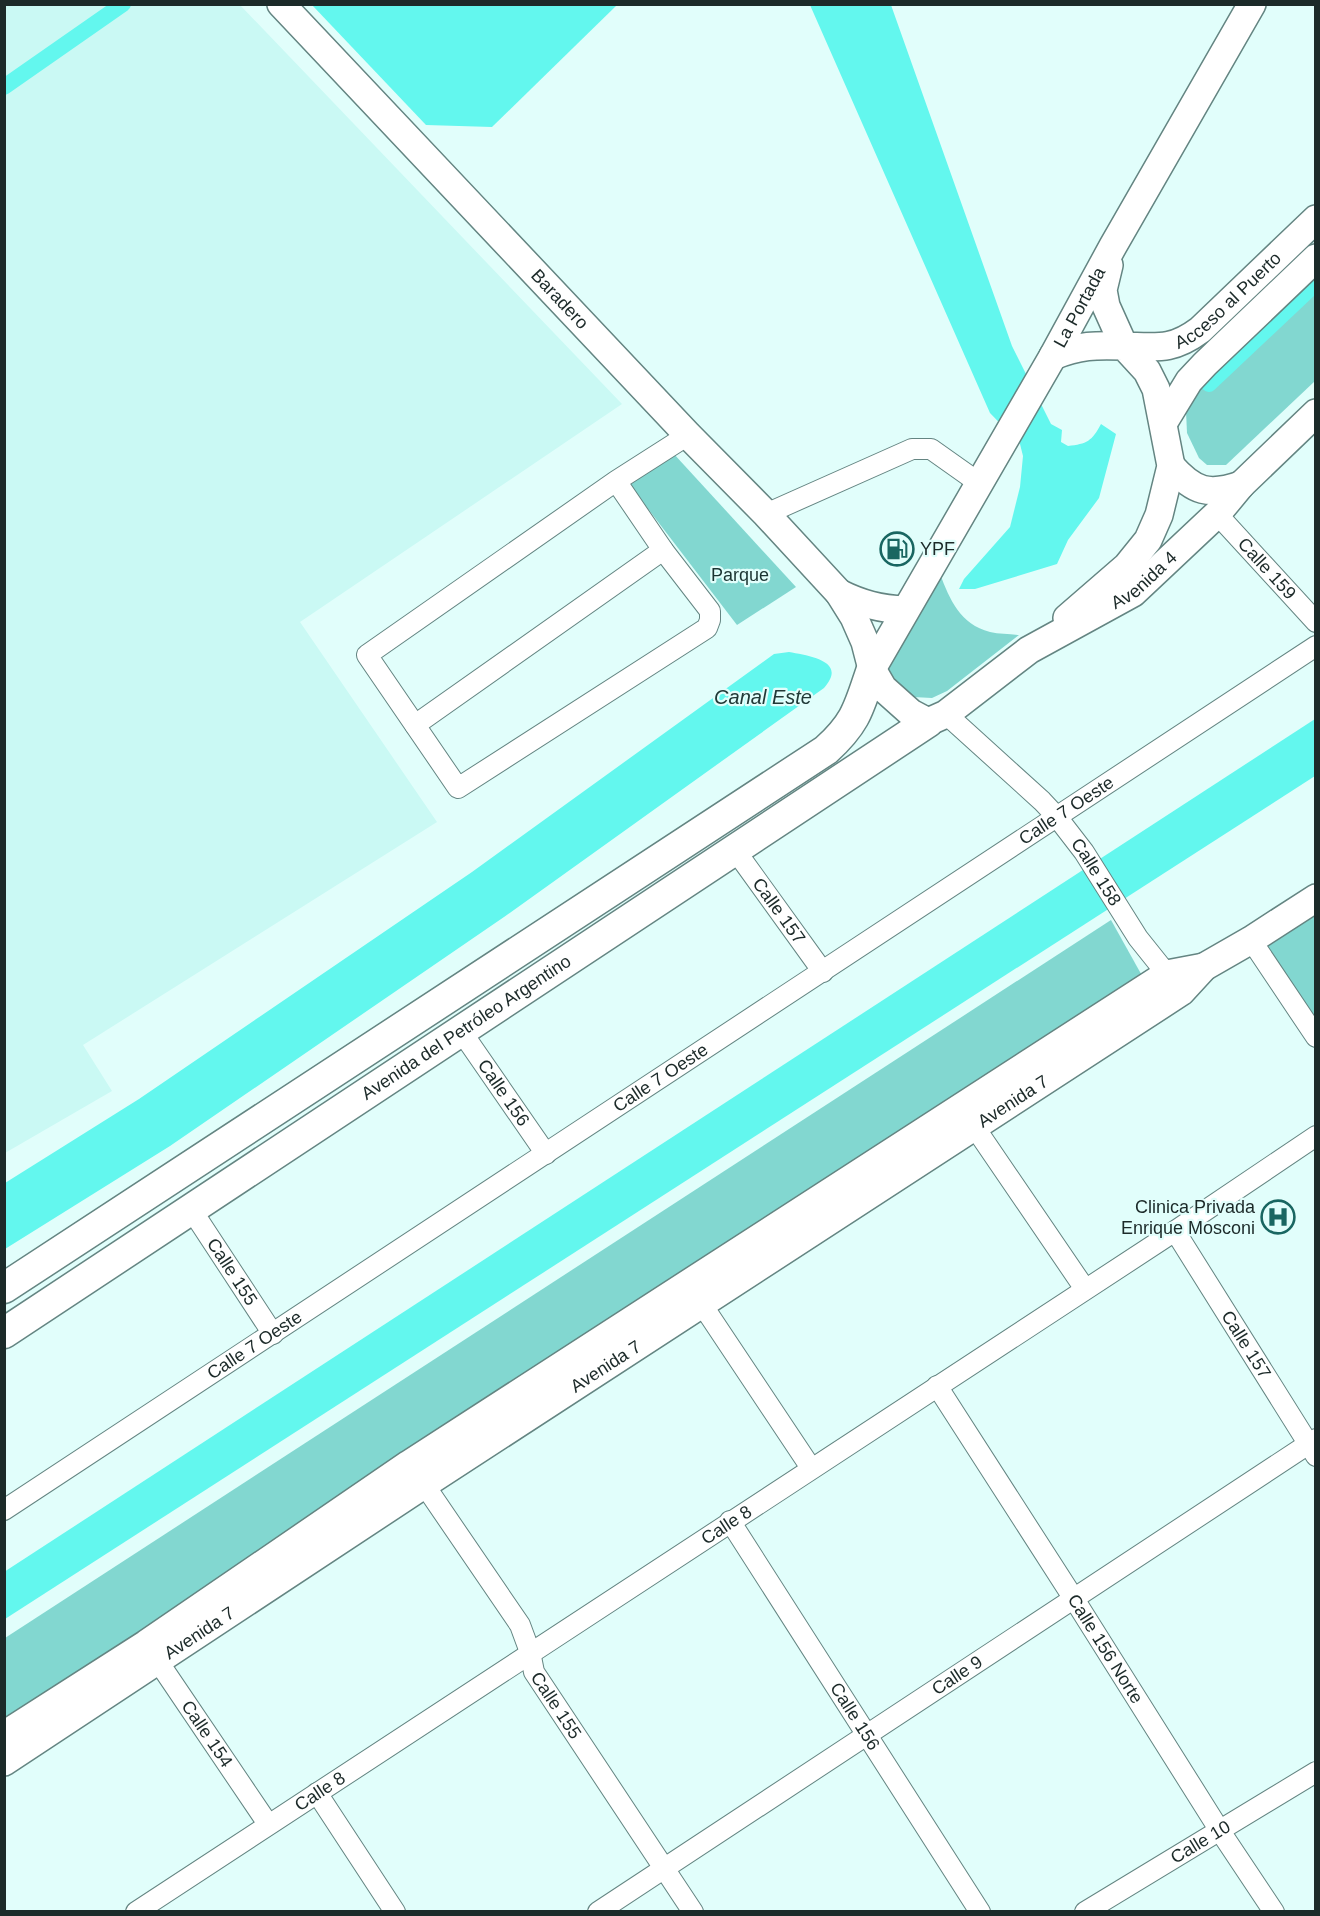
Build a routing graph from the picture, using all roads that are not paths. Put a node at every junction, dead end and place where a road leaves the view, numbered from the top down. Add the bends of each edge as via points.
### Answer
1 (281, 4) edge
2 (1252, 4) edge
3 (1316, 219) edge
4 (1113, 246) junction
5 (1316, 258) edge
6 (1124, 346) junction
7 (1053, 356) junction
8 (1316, 413) edge
9 (1164, 422) junction
10 (688, 435) junction
11 (1171, 466) junction
12 (616, 481) junction
13 (979, 483) junction
14 (1241, 484) junction
15 (766, 514) junction
16 (1217, 514) junction
17 (663, 550) junction
18 (839, 593) junction
19 (905, 610) junction
20 (1316, 622) edge
21 (1316, 646) edge
22 (1029, 650) junction
23 (872, 669) junction
24 (937, 718) junction
25 (415, 725) junction
26 (1057, 817) junction
27 (735, 850) junction
28 (1316, 898) edge
29 (1251, 940) junction
30 (824, 972) junction
31 (1174, 983) junction
32 (461, 1031) junction
33 (1316, 1037) edge
34 (969, 1118) junction
35 (1316, 1136) edge
36 (546, 1154) junction
37 (191, 1209) junction
38 (1174, 1231) junction
39 (4, 1288) edge
40 (1085, 1289) junction
41 (695, 1294) junction
42 (4, 1333) edge
43 (273, 1334) junction
44 (937, 1386) junction
45 (1313, 1446) edge
46 (811, 1468) junction
47 (417, 1474) junction
48 (4, 1510) edge
49 (730, 1521) junction
50 (1074, 1599) junction
51 (530, 1652) junction
52 (152, 1653) junction
53 (865, 1734) junction
54 (4, 1735) edge
55 (4, 1762) edge
56 (1316, 1772) edge
57 (317, 1793) junction
58 (268, 1824) junction
59 (1220, 1831) junction
60 (664, 1867) junction
61 (136, 1911) edge
62 (395, 1911) edge
63 (598, 1911) edge
64 (693, 1911) edge
65 (980, 1911) edge
66 (1085, 1911) edge
67 (1274, 1911) edge

1 - 10 main road, Baradero
2 - 4 main road, La Portada
3 - 6 main road, Acceso al Puerto via 1185,341 1171,346
4 - 6 main road via 1103,290
4 - 7 main road, La Portada
5 - 9 main road, Acceso al Puerto via 1189,381
6 - 7 main road, Acceso al Puerto via 1083,346
6 - 9 main road via 1148,371
7 - 13 main road, La Portada
8 - 14 main road, Avenida 4
9 - 11 main road
10 - 12 street
10 - 15 main road, Baradero
11 - 14 main road via 1184,481 1202,490 1222,491
11 - 22 main road via 1159,515 1148,540 1127,566
12 - 17 street
12 - 25 street via 367,655
13 - 15 street via 932,449 912,449
13 - 19 main road, La Portada
14 - 16 main road, Avenida 4
15 - 18 main road, Baradero
16 - 20 street, Calle 159
16 - 22 main road, Avenida 4 via 1133,593
17 - 25 street
17 - 25 street via 710,611 706,628 458,788
18 - 19 main road, Baradero via 882,609
18 - 23 main road, Baradero via 865,642
19 - 23 main road, La Portada
21 - 26 street, Calle 7 Oeste
22 - 24 main road, Avenida 4
23 - 24 main road, Baradero via 883,688 911,713
23 - 39 main road, Avenida del Petróleo Argentino via 852,722 826,750
24 - 26 street, Calle 158
24 - 27 main road, Avenida del Petróleo Argentino
26 - 30 street, Calle 7 Oeste
26 - 31 street, Calle 158 via 1138,938
27 - 30 street, Calle 157
27 - 32 main road, Avenida del Petróleo Argentino
28 - 29 main road, Avenida 7
29 - 31 main road, Avenida 7
29 - 33 street
30 - 36 street, Calle 7 Oeste
31 - 34 main road, Avenida 7
32 - 36 street, Calle 156
32 - 37 main road, Avenida del Petróleo Argentino
34 - 40 street
34 - 41 main road, Avenida 7
35 - 38 street, Calle 8
36 - 43 street, Calle 7 Oeste
37 - 42 main road, Avenida del Petróleo Argentino
37 - 43 street, Calle 155
38 - 40 street, Calle 8
38 - 45 street, Calle 157
40 - 44 street, Calle 8
41 - 46 street
41 - 47 main road, Avenida 7
43 - 48 street, Calle 7 Oeste
44 - 46 street, Calle 8
44 - 50 street, Calle 156 Norte
45 - 50 street, Calle 9
46 - 49 street, Calle 8
47 - 51 street, Calle 155 via 520,1625
47 - 52 main road, Avenida 7
49 - 51 street, Calle 8
49 - 53 street, Calle 156
50 - 53 street, Calle 9
50 - 59 street, Calle 156 Norte
51 - 57 street, Calle 8
51 - 60 street, Calle 155 via 534,1672
52 - 54 main road, Avenida 7
52 - 55 main road, Avenida 7
52 - 58 street, Calle 154
53 - 60 street, Calle 9
53 - 65 street, Calle 156
56 - 59 street, Calle 10
57 - 58 street, Calle 8
57 - 62 street
58 - 61 street, Calle 8
59 - 66 street, Calle 10
59 - 67 street, Calle 156 Norte
60 - 63 street, Calle 9
60 - 64 street, Calle 155

